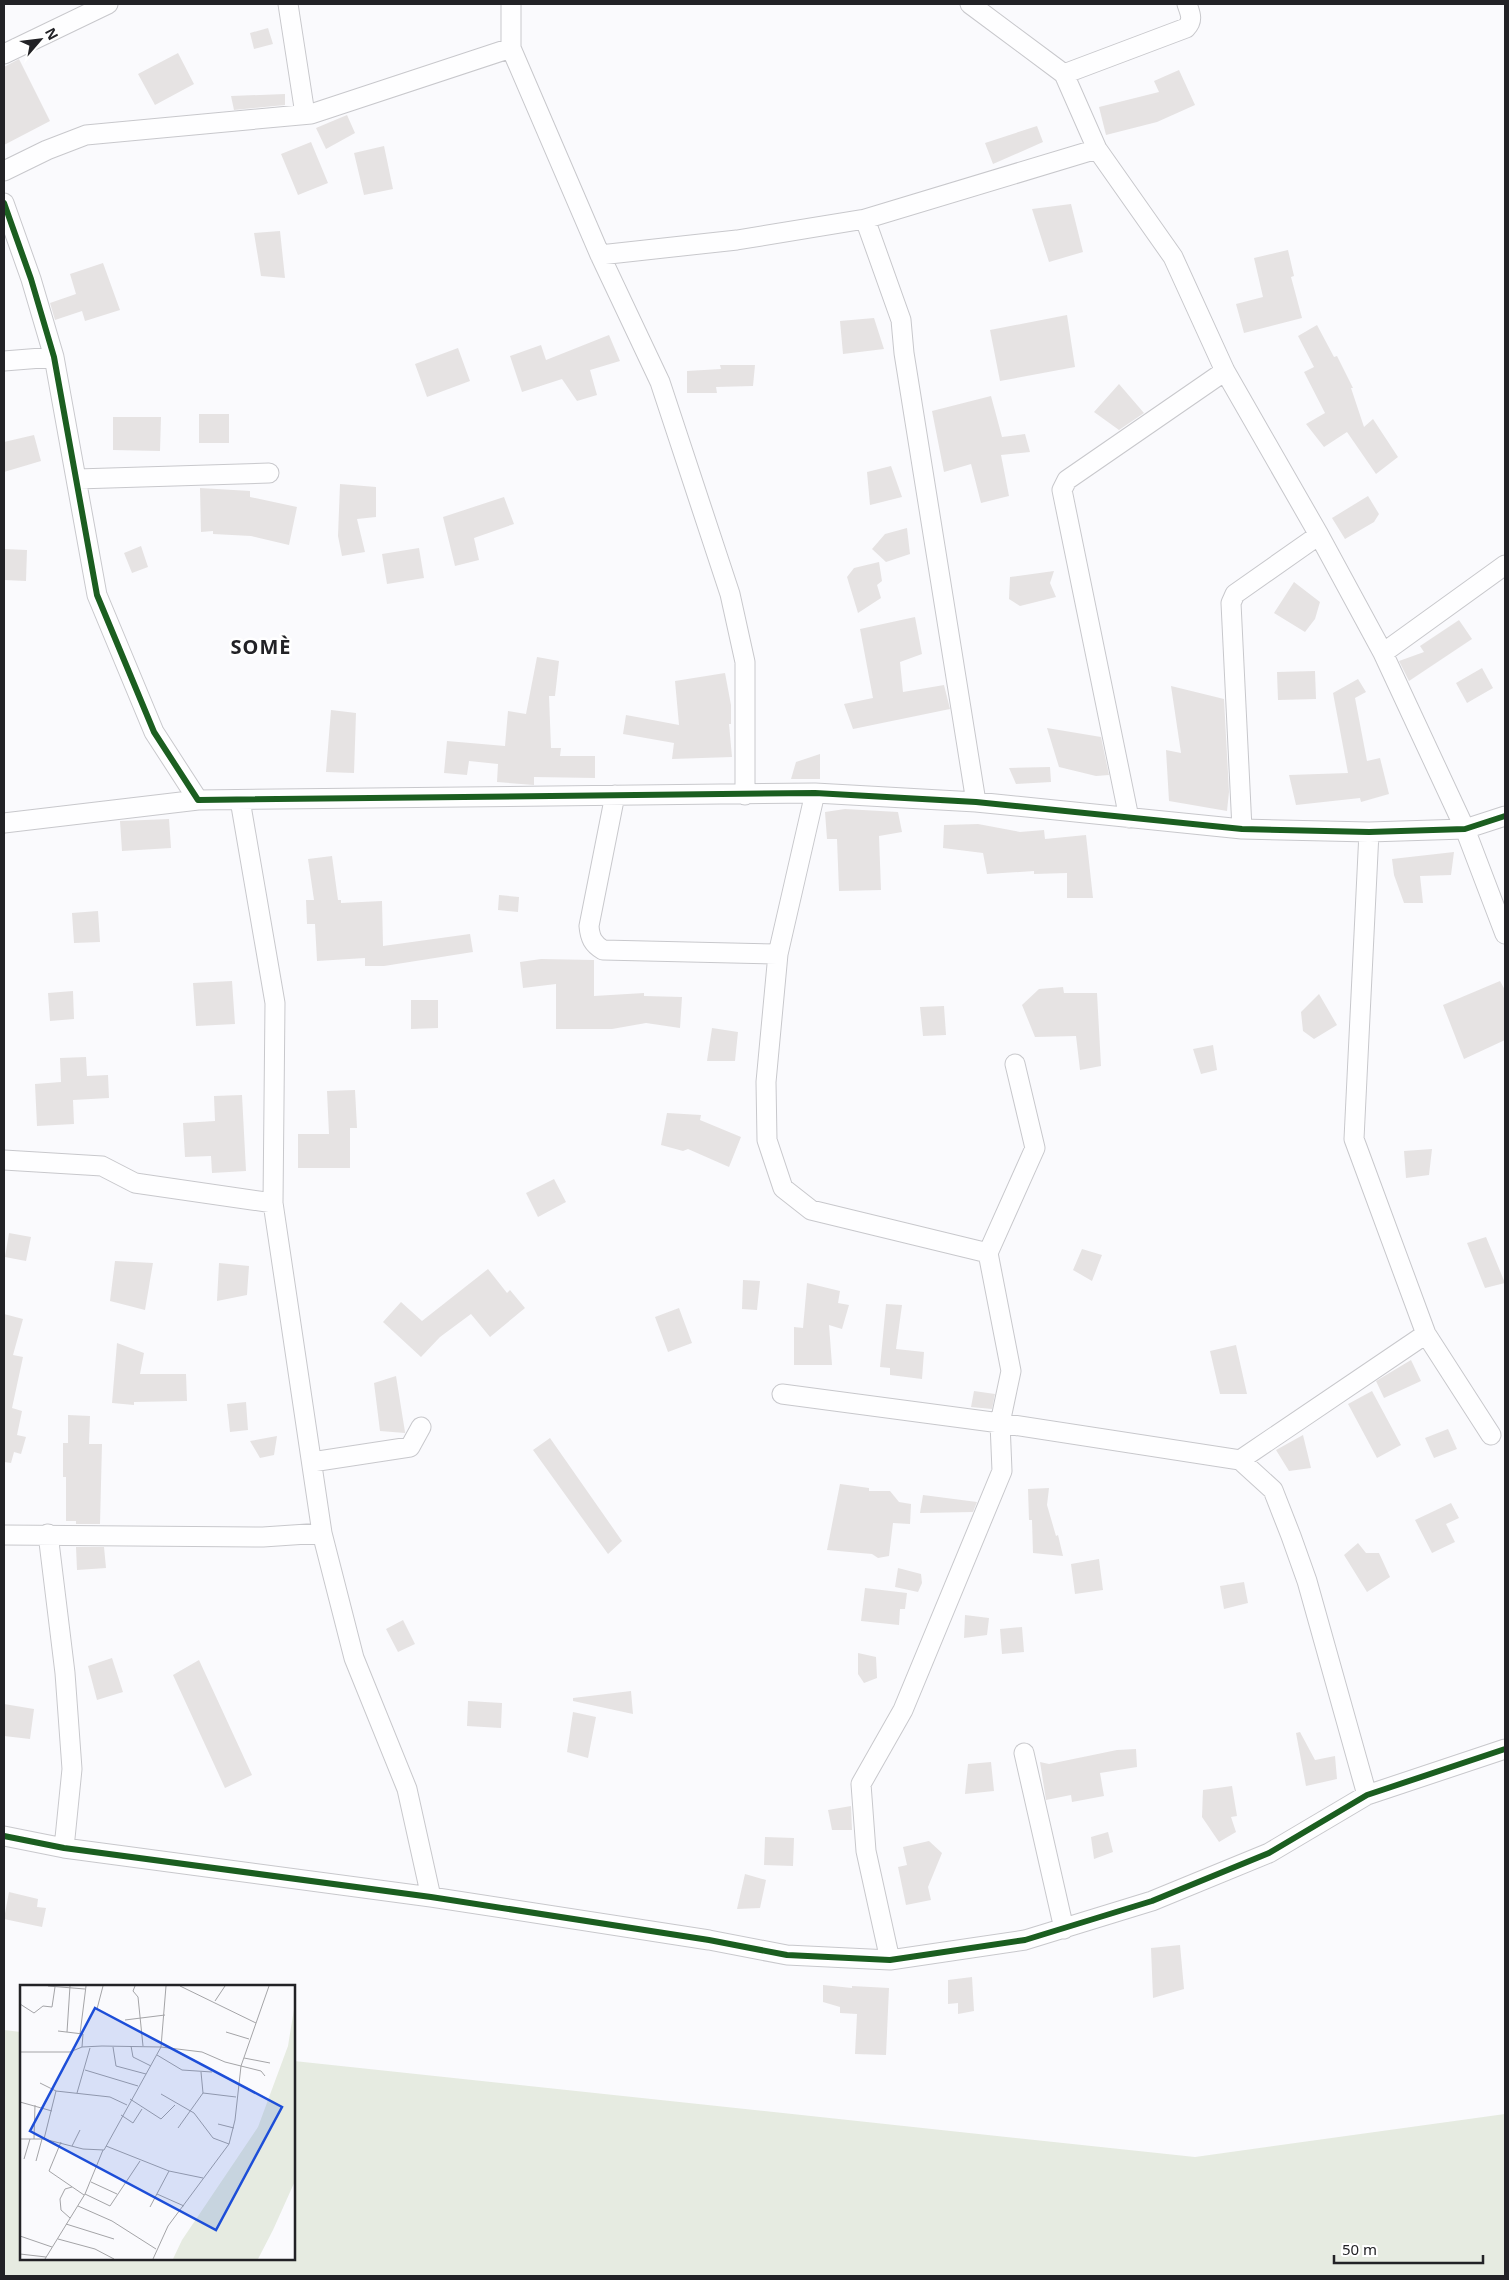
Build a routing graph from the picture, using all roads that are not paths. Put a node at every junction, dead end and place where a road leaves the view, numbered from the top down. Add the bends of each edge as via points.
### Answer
1 (108, 4) edge
2 (288, 4) edge
3 (511, 4) edge
4 (970, 4) edge
5 (1187, 4) edge
6 (511, 48) junction
7 (4, 54) edge
8 (1064, 74) junction
9 (305, 114) junction
10 (1097, 149) junction
11 (4, 171) edge
12 (4, 203) edge
13 (865, 219) junction
14 (600, 255) junction
15 (54, 357) junction
16 (4, 361) edge
17 (1225, 371) junction
18 (269, 473) dead end
19 (76, 479) junction
20 (1319, 535) junction
21 (1505, 565) edge
22 (1383, 653) junction
23 (815, 793) junction
24 (615, 795) junction
25 (745, 795) junction
26 (198, 800) junction
27 (240, 800) junction
28 (976, 802) junction
29 (1505, 816) edge
30 (1129, 818) junction
31 (4, 823) edge
32 (1242, 829) junction
33 (1465, 829) junction
34 (1369, 832) junction
35 (1505, 934) edge
36 (778, 954) junction
37 (1015, 1064) dead end
38 (4, 1160) edge
39 (273, 1203) junction
40 (988, 1253) junction
41 (1426, 1334) junction
42 (782, 1394) dead end
43 (1000, 1423) junction
44 (421, 1427) dead end
45 (1491, 1435) dead end
46 (1240, 1460) junction
47 (312, 1462) junction
48 (322, 1533) junction
49 (48, 1534) junction
50 (4, 1535) edge
51 (1505, 1749) edge
52 (1024, 1753) dead end
53 (1367, 1795) junction
54 (4, 1836) edge
55 (64, 1848) junction
56 (431, 1897) junction
57 (1064, 1929) junction
58 (890, 1960) junction

1 - 7 street
2 - 9 street
3 - 6 street
4 - 8 street
5 - 8 street via 1191,18 1186,28
6 - 9 street
6 - 14 street
8 - 10 street
9 - 11 street via 86,135
10 - 13 street
10 - 17 street via 1173,257
12 - 15 street
13 - 14 street via 737,240
13 - 28 street via 902,320 904,353
14 - 25 street via 660,382 730,594 745,662
15 - 16 street
15 - 19 street
17 - 20 street
17 - 30 street via 1067,480 1062,490
18 - 19 street
19 - 26 street via 97,595 154,732
20 - 22 street
20 - 32 street via 1235,594 1231,603
21 - 22 street
22 - 33 street
23 - 25 street
23 - 28 street
23 - 36 street
24 - 25 street
24 - 27 street
24 - 36 street via 589,926 596,946 603,950
26 - 27 street
26 - 31 street
27 - 39 street via 275,1003
28 - 30 street
29 - 33 street
30 - 32 street
32 - 34 street
33 - 34 street
33 - 35 street
34 - 41 street via 1354,1140
36 - 40 street via 766,1082 767,1140 783,1188 811,1210
37 - 40 street via 1035,1148
38 - 39 street via 102,1166 135,1183
39 - 47 street
40 - 43 street via 1011,1371
41 - 45 street
41 - 46 street
42 - 43 street
43 - 46 street
43 - 58 street via 1002,1471 903,1710 861,1784 866,1851
44 - 47 street via 410,1447
46 - 53 street via 1273,1490 1291,1536
47 - 48 street
48 - 49 street via 262,1536
48 - 56 street via 354,1658 407,1789
49 - 50 street
49 - 55 street via 65,1672 72,1769
51 - 53 street
52 - 57 street
53 - 57 street via 1269,1853 1152,1901
54 - 55 street
55 - 56 street
56 - 58 street via 709,1940 787,1956
57 - 58 street via 1025,1940

